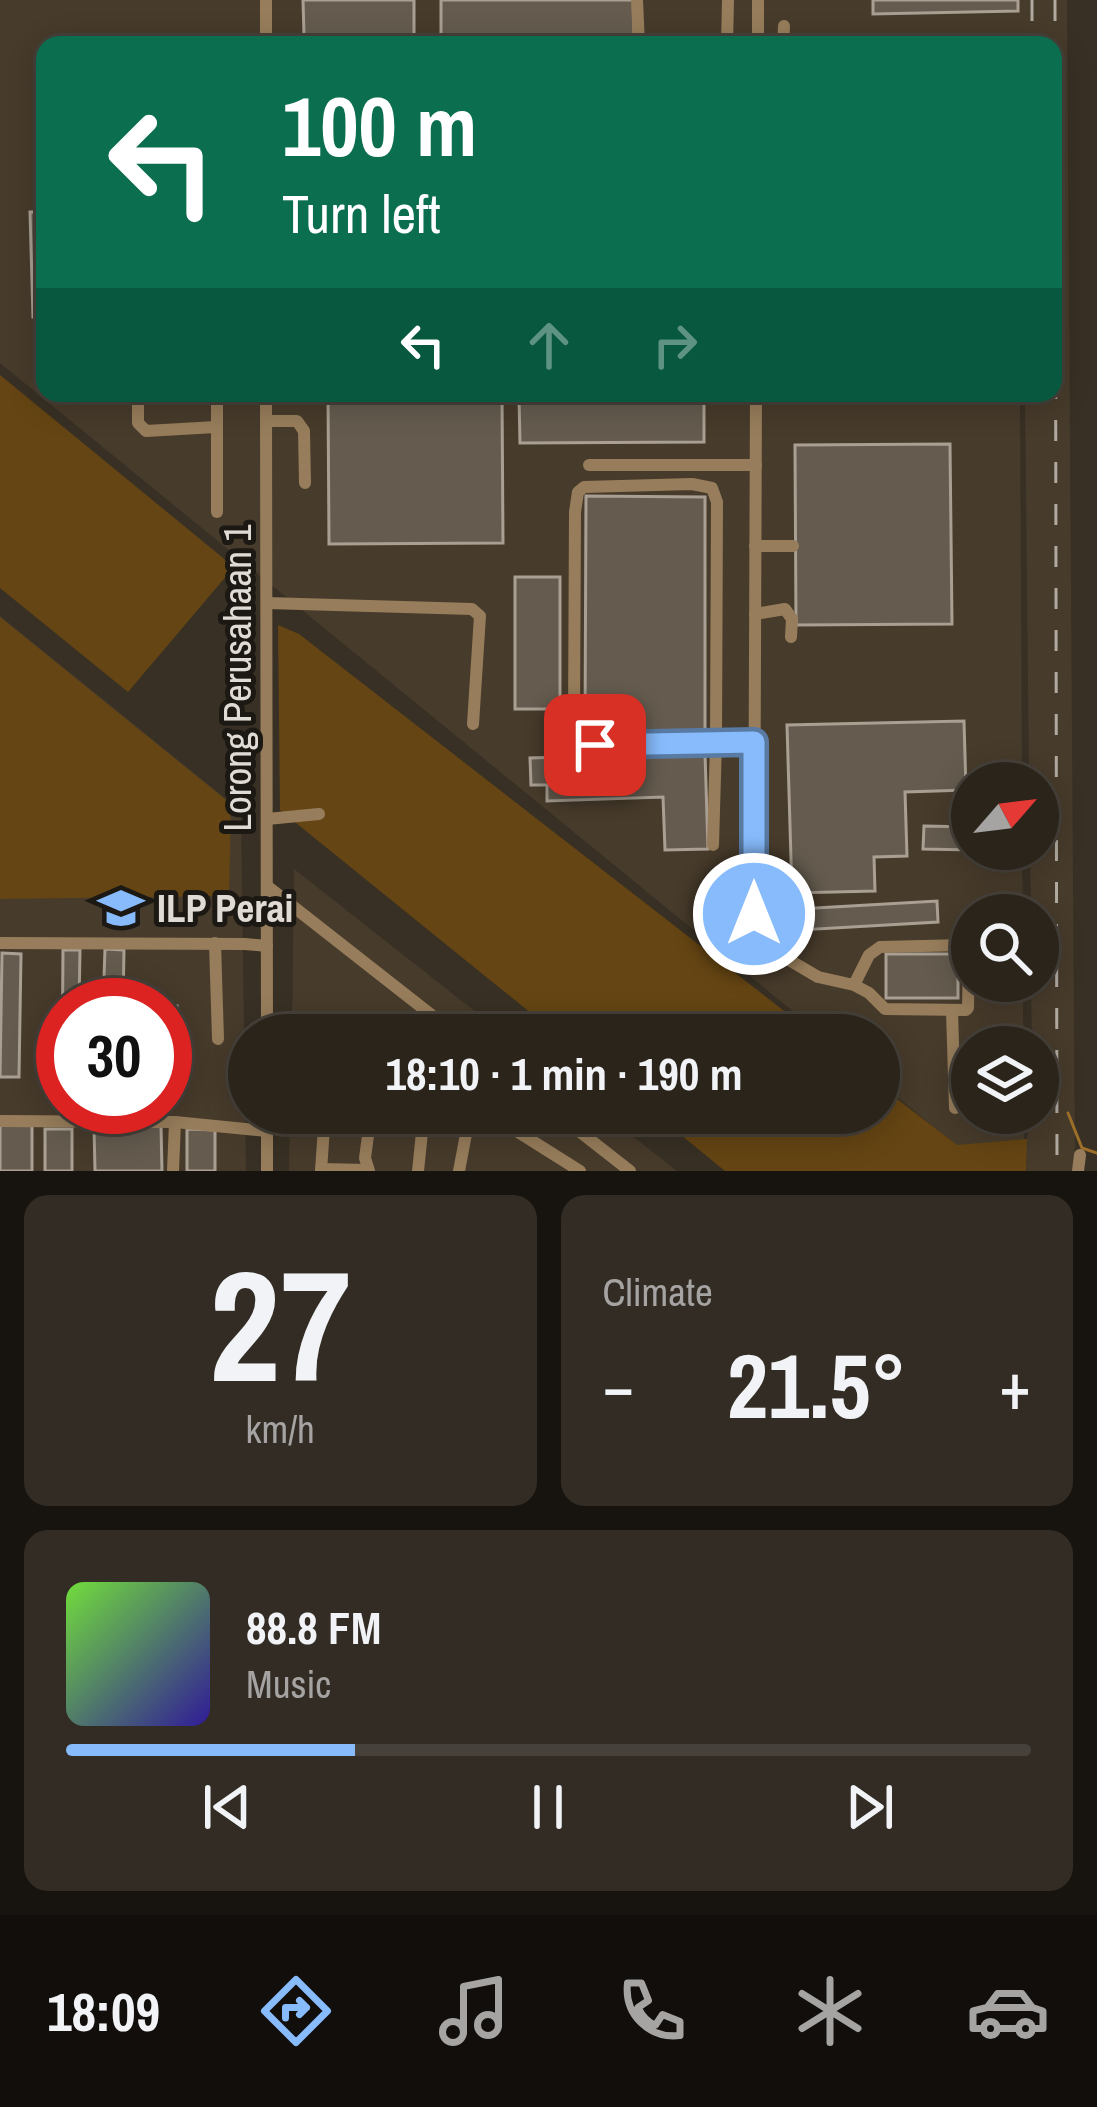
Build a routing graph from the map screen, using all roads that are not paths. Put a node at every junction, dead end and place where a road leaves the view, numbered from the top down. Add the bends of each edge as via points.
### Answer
1 (266, 0) edge
2 (637, 0) edge
3 (728, 0) edge
4 (758, 0) edge
5 (784, 26) dead end
6 (266, 36) edge
7 (639, 36) edge
8 (727, 36) edge
9 (758, 36) edge
10 (783, 36) edge
11 (138, 402) edge
12 (217, 402) edge
13 (266, 402) edge
14 (756, 402) edge
15 (266, 421) junction
16 (216, 427) junction
17 (589, 465) dead end
18 (756, 465) junction
19 (305, 483) dead end
20 (218, 512) dead end
21 (755, 546) junction
22 (793, 546) dead end
23 (267, 603) junction
24 (755, 614) junction
25 (790, 637) dead end
26 (574, 717) dead end
27 (473, 724) dead end
28 (716, 742) junction
29 (754, 742) junction
30 (554, 746) dead end
31 (320, 814) dead end
32 (267, 819) junction
33 (713, 845) dead end
34 (267, 886) junction
35 (0, 943) edge
36 (215, 944) junction
37 (267, 946) junction
38 (854, 985) junction
39 (952, 1011) junction
40 (267, 1014) edge
41 (430, 1014) edge
42 (952, 1026) edge
43 (218, 1039) dead end
44 (0, 1121) edge
45 (36, 1121) edge
46 (192, 1124) edge
47 (228, 1127) edge
48 (175, 1134) edge
49 (267, 1134) edge
50 (324, 1134) edge
51 (368, 1134) edge
52 (422, 1134) edge
53 (466, 1134) edge
54 (521, 1134) edge
55 (583, 1134) edge
56 (1080, 1155) dead end
57 (321, 1170) edge
58 (173, 1171) edge
59 (267, 1171) edge
60 (368, 1171) edge
61 (418, 1171) edge
62 (459, 1171) edge
63 (580, 1171) edge
64 (630, 1171) edge
65 (1078, 1171) edge

1 - 6 street
2 - 7 street
3 - 8 street
4 - 9 street
5 - 10 street
11 - 16 street via 146,431
12 - 16 street
13 - 15 street, Lorong Perusahaan 1
14 - 18 street
15 - 19 street via 297,421 304,431
15 - 23 street, Lorong Perusahaan 1
16 - 20 street
17 - 18 street
18 - 21 street
21 - 22 street
21 - 24 street
23 - 27 street via 472,609 480,616
23 - 32 street, Lorong Perusahaan 1
24 - 25 street via 785,609
24 - 29 street
26 - 28 street via 578,492 692,484 712,488 717,502
28 - 29 street
28 - 30 street
28 - 33 street
29 - 38 street via 757,941 818,977
31 - 32 street
32 - 34 street, Lorong Perusahaan 1
34 - 37 street, Lorong Perusahaan 1
34 - 41 street
35 - 36 street
36 - 37 street
36 - 43 street
37 - 40 street, Lorong Perusahaan 1
38 - 39 street via 885,1010
38 - 39 street via 880,947 965,946 968,1008
39 - 42 street
44 - 45 street
46 - 47 street
48 - 58 street
49 - 59 street
50 - 57 street
51 - 60 street
52 - 61 street
53 - 62 street
54 - 63 street
55 - 64 street
56 - 65 street
57 - 60 street

